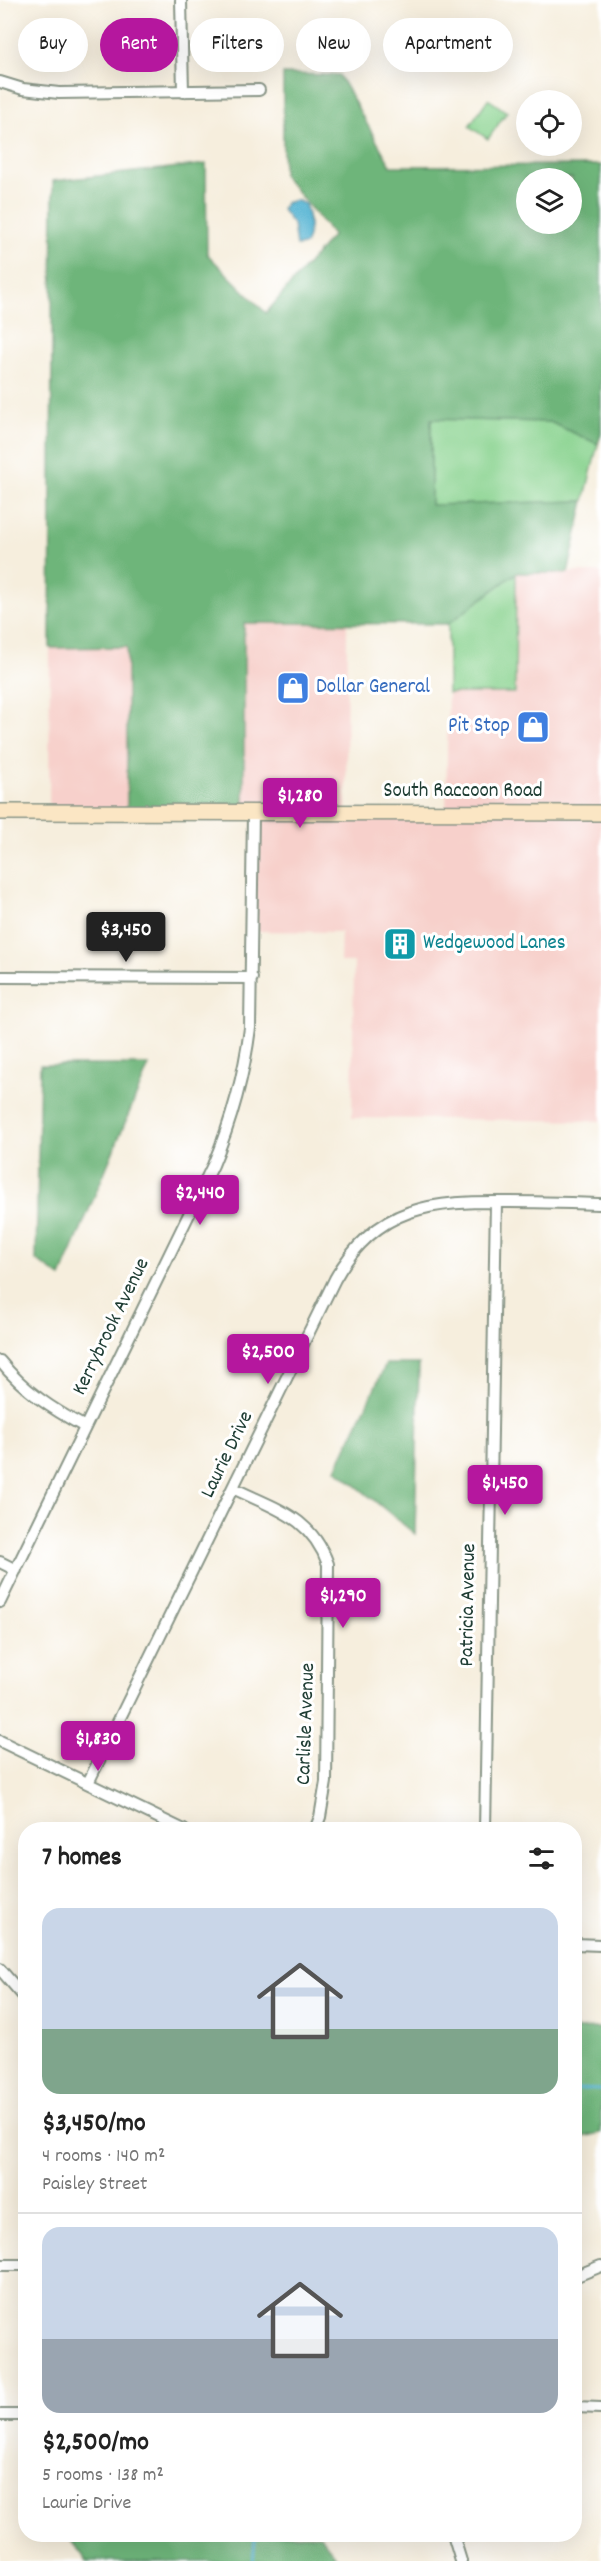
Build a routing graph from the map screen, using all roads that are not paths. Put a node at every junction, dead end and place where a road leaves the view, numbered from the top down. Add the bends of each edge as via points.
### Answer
1 (181, 0) edge
2 (0, 82) edge
3 (259, 90) dead end
4 (183, 92) junction
5 (0, 812) edge
6 (253, 813) junction
7 (601, 813) edge
8 (0, 977) edge
9 (252, 978) junction
10 (496, 1202) junction
11 (601, 1203) edge
12 (0, 1361) edge
13 (86, 1427) junction
14 (233, 1488) junction
15 (0, 1562) edge
16 (16, 1570) junction
17 (0, 1602) edge
18 (0, 1741) edge
19 (88, 1783) junction
20 (168, 1822) edge
21 (318, 1822) edge
22 (485, 1822) edge
23 (582, 1944) edge
24 (601, 1945) edge
25 (0, 1969) edge
26 (18, 1990) edge
27 (0, 2265) edge
28 (18, 2265) edge
29 (601, 2266) edge
30 (582, 2274) edge
31 (582, 2407) edge
32 (601, 2408) edge
33 (0, 2415) edge
34 (18, 2415) edge
35 (455, 2542) edge
36 (460, 2561) edge

1 - 4 street
2 - 4 street via 59,93
3 - 4 street
5 - 6 street, South Raccoon Road
6 - 7 street, South Raccoon Road
6 - 9 street, Kerrybrook Avenue
8 - 9 street
9 - 13 street, Kerrybrook Avenue via 246,1063 226,1135
10 - 11 street, Laurie Drive
10 - 14 street, Laurie Drive via 442,1203 410,1211 377,1229 354,1251 335,1279
10 - 22 street, Patricia Avenue
12 - 13 street via 32,1395
13 - 16 street, Kerrybrook Avenue
14 - 19 street, Laurie Drive
14 - 21 street, Carlisle Avenue via 302,1523 316,1538 328,1564 326,1782
15 - 16 street
16 - 17 street, Kerrybrook Avenue
18 - 19 street
19 - 20 street
23 - 24 street
25 - 26 street
27 - 28 street
29 - 30 street
31 - 32 street
33 - 34 street
35 - 36 street

